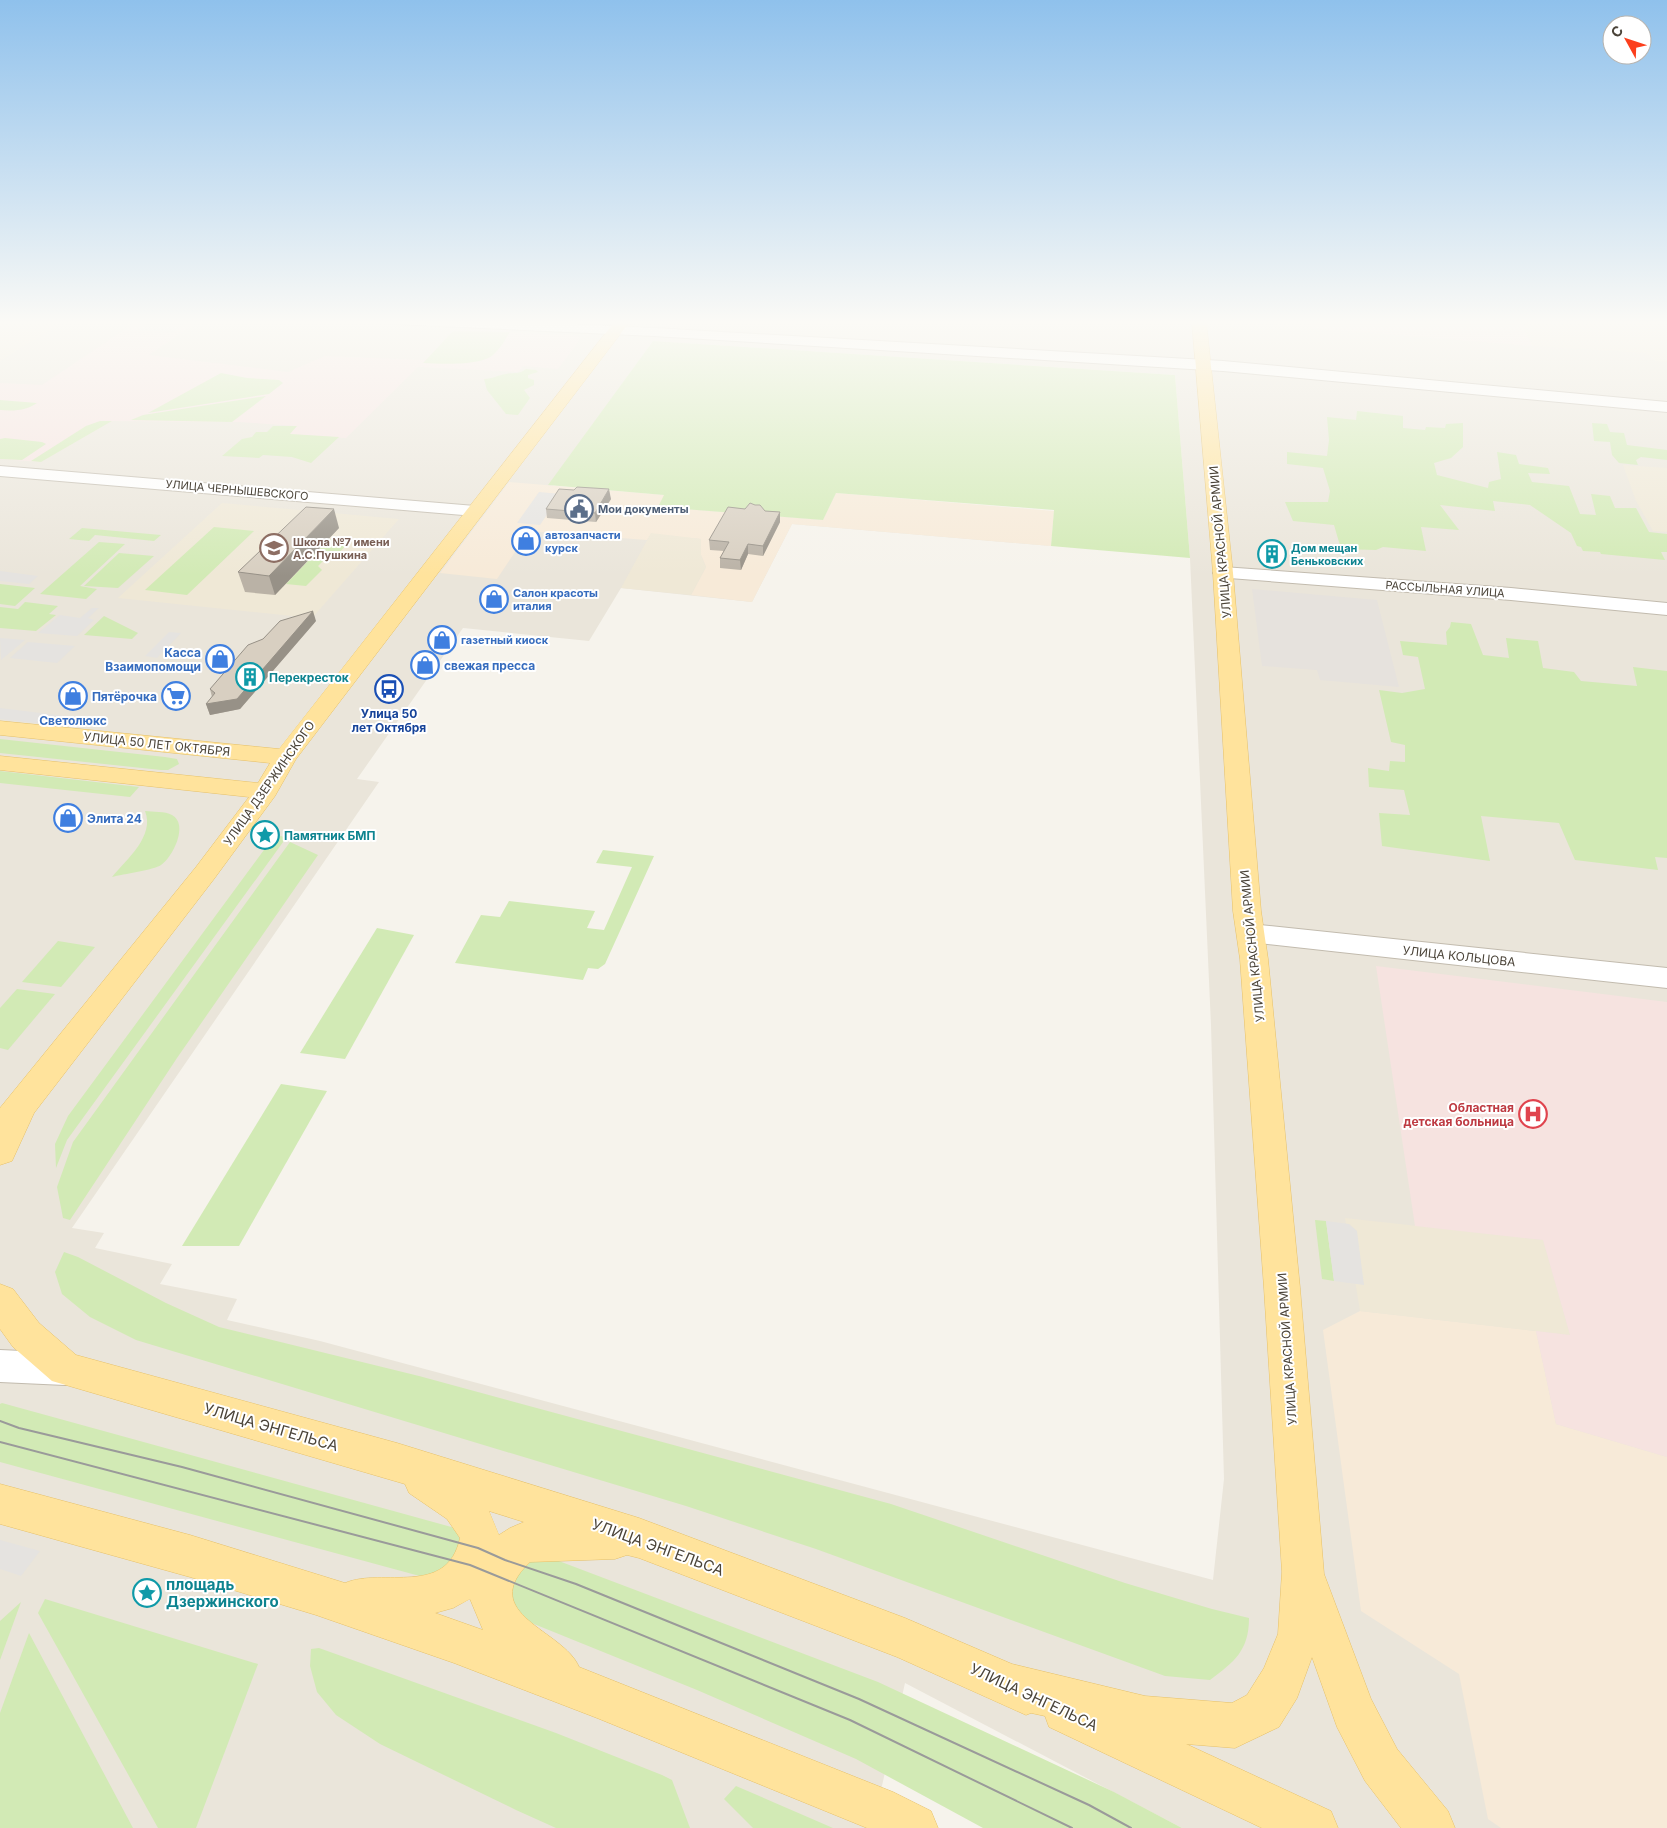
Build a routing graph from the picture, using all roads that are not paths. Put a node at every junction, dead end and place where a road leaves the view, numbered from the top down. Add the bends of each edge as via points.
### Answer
1 (557, 405) edge
2 (1207, 405) edge
3 (1648, 405) edge
4 (1667, 407) edge
5 (0, 471) edge
6 (475, 511) junction
7 (1223, 573) junction
8 (1667, 609) edge
9 (0, 728) edge
10 (285, 757) junction
11 (0, 763) edge
12 (266, 791) junction
13 (1250, 934) junction
14 (1667, 978) edge
15 (23, 1104) junction
16 (0, 1129) edge
17 (0, 1152) edge
18 (0, 1300) edge
19 (0, 1366) edge
20 (65, 1369) junction
21 (397, 1462) junction
22 (0, 1504) edge
23 (639, 1538) junction
24 (1303, 1572) junction
25 (316, 1594) junction
26 (1011, 1686) junction
27 (576, 1688) junction
28 (914, 1828) edge
29 (1314, 1828) edge
30 (1431, 1828) edge

1 - 6 main road, УЛИЦА ДЗЕРЖИНСКОГО
2 - 7 main road, УЛИЦА КРАСНОЙ АРМИИ
3 - 4 street
5 - 6 street, УЛИЦА ЧЕРНЫШЕВСКОГО
6 - 10 main road, УЛИЦА ДЗЕРЖИНСКОГО
7 - 8 street, РАССЫЛЬНАЯ УЛИЦА
7 - 13 main road, УЛИЦА КРАСНОЙ АРМИИ
9 - 10 main road, УЛИЦА 50 ЛЕТ ОКТЯБРЯ
10 - 12 main road, УЛИЦА ДЗЕРЖИНСКОГО
11 - 12 main road
12 - 15 main road, УЛИЦА ДЗЕРЖИНСКОГО
13 - 14 street, УЛИЦА КОЛЬЦОВА
13 - 24 main road, УЛИЦА КРАСНОЙ АРМИИ via 1282,1288
15 - 16 main road
15 - 17 main road
18 - 20 main road, УЛИЦА ЭНГЕЛЬСА via 26,1335
19 - 20 street
20 - 21 main road, УЛИЦА ЭНГЕЛЬСА
21 - 23 main road, УЛИЦА ЭНГЕЛЬСА
21 - 25 main road via 461,1505 475,1524 480,1538 466,1573 453,1587 419,1597 394,1600
22 - 25 main road
23 - 26 main road, УЛИЦА ЭНГЕЛЬСА via 905,1638
23 - 27 main road via 524,1542 517,1545 505,1560 492,1584 490,1597 510,1632
24 - 26 main road via 1300,1634 1281,1682 1263,1711 1235,1726 1145,1718
24 - 30 main road via 1353,1711 1381,1765
25 - 27 main road via 454,1641
26 - 29 main road, УЛИЦА ЭНГЕЛЬСА
27 - 28 main road via 877,1808

